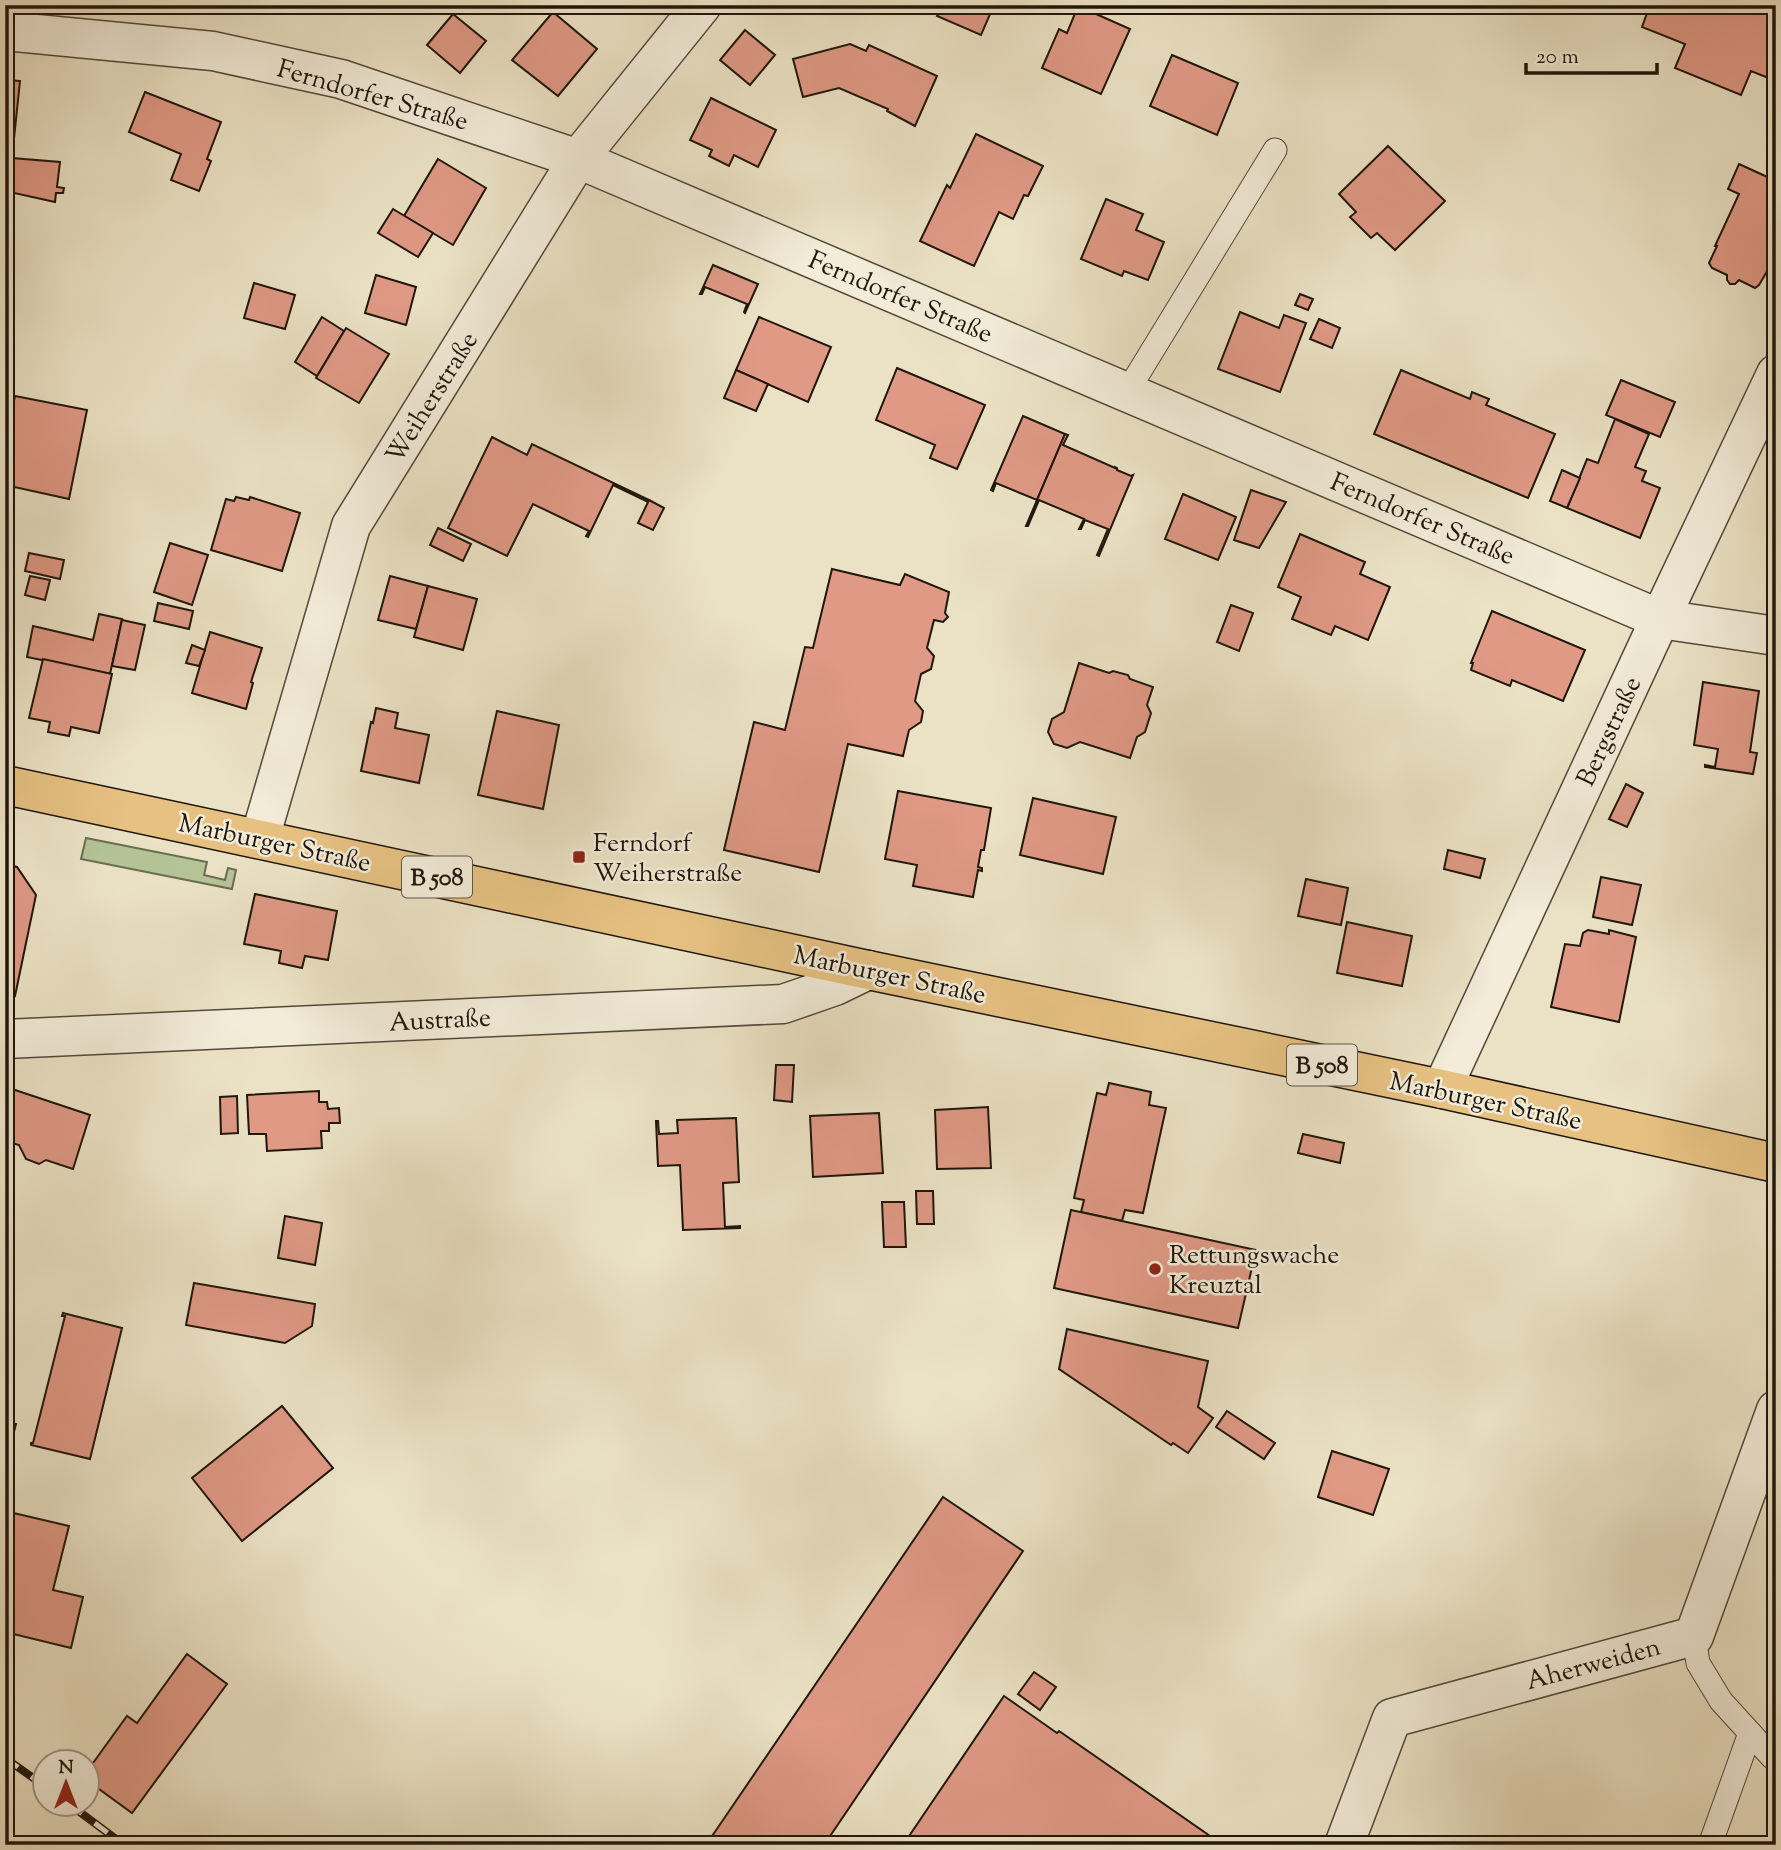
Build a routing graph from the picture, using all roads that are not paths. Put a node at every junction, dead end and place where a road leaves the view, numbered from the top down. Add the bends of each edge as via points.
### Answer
1 (702, 5) edge
2 (26, 23) edge
3 (1275, 150) dead end
4 (578, 159) junction
5 (1776, 374) edge
6 (1127, 392) junction
7 (1660, 618) junction
8 (1776, 636) edge
9 (5, 785) edge
10 (260, 838) junction
11 (868, 970) junction
12 (5, 1039) edge
13 (1442, 1089) junction
14 (1776, 1163) edge
15 (1776, 1410) edge
16 (1694, 1636) junction
17 (1750, 1733) junction
18 (1776, 1759) edge
19 (1344, 1845) edge
20 (1710, 1845) edge

1 - 4 street, Weiherstraße
2 - 4 street, Ferndorfer Straße via 213,51 341,79
3 - 6 lane
4 - 6 street, Ferndorfer Straße
4 - 10 street, Weiherstraße via 351,526
5 - 7 street, Bergstraße
6 - 7 street, Ferndorfer Straße
7 - 8 street, Ferndorfer Straße
7 - 13 street, Bergstraße
9 - 10 main road, Marburger Straße / B 508
10 - 11 main road, Marburger Straße / B 508
11 - 12 street, Austraße via 783,1004
11 - 13 main road, Marburger Straße / B 508
13 - 14 main road, Marburger Straße / B 508
15 - 16 street, Aherweiden
16 - 17 lane via 1698,1663 1721,1701
16 - 19 street, Aherweiden via 1392,1718
17 - 18 lane
17 - 20 lane

